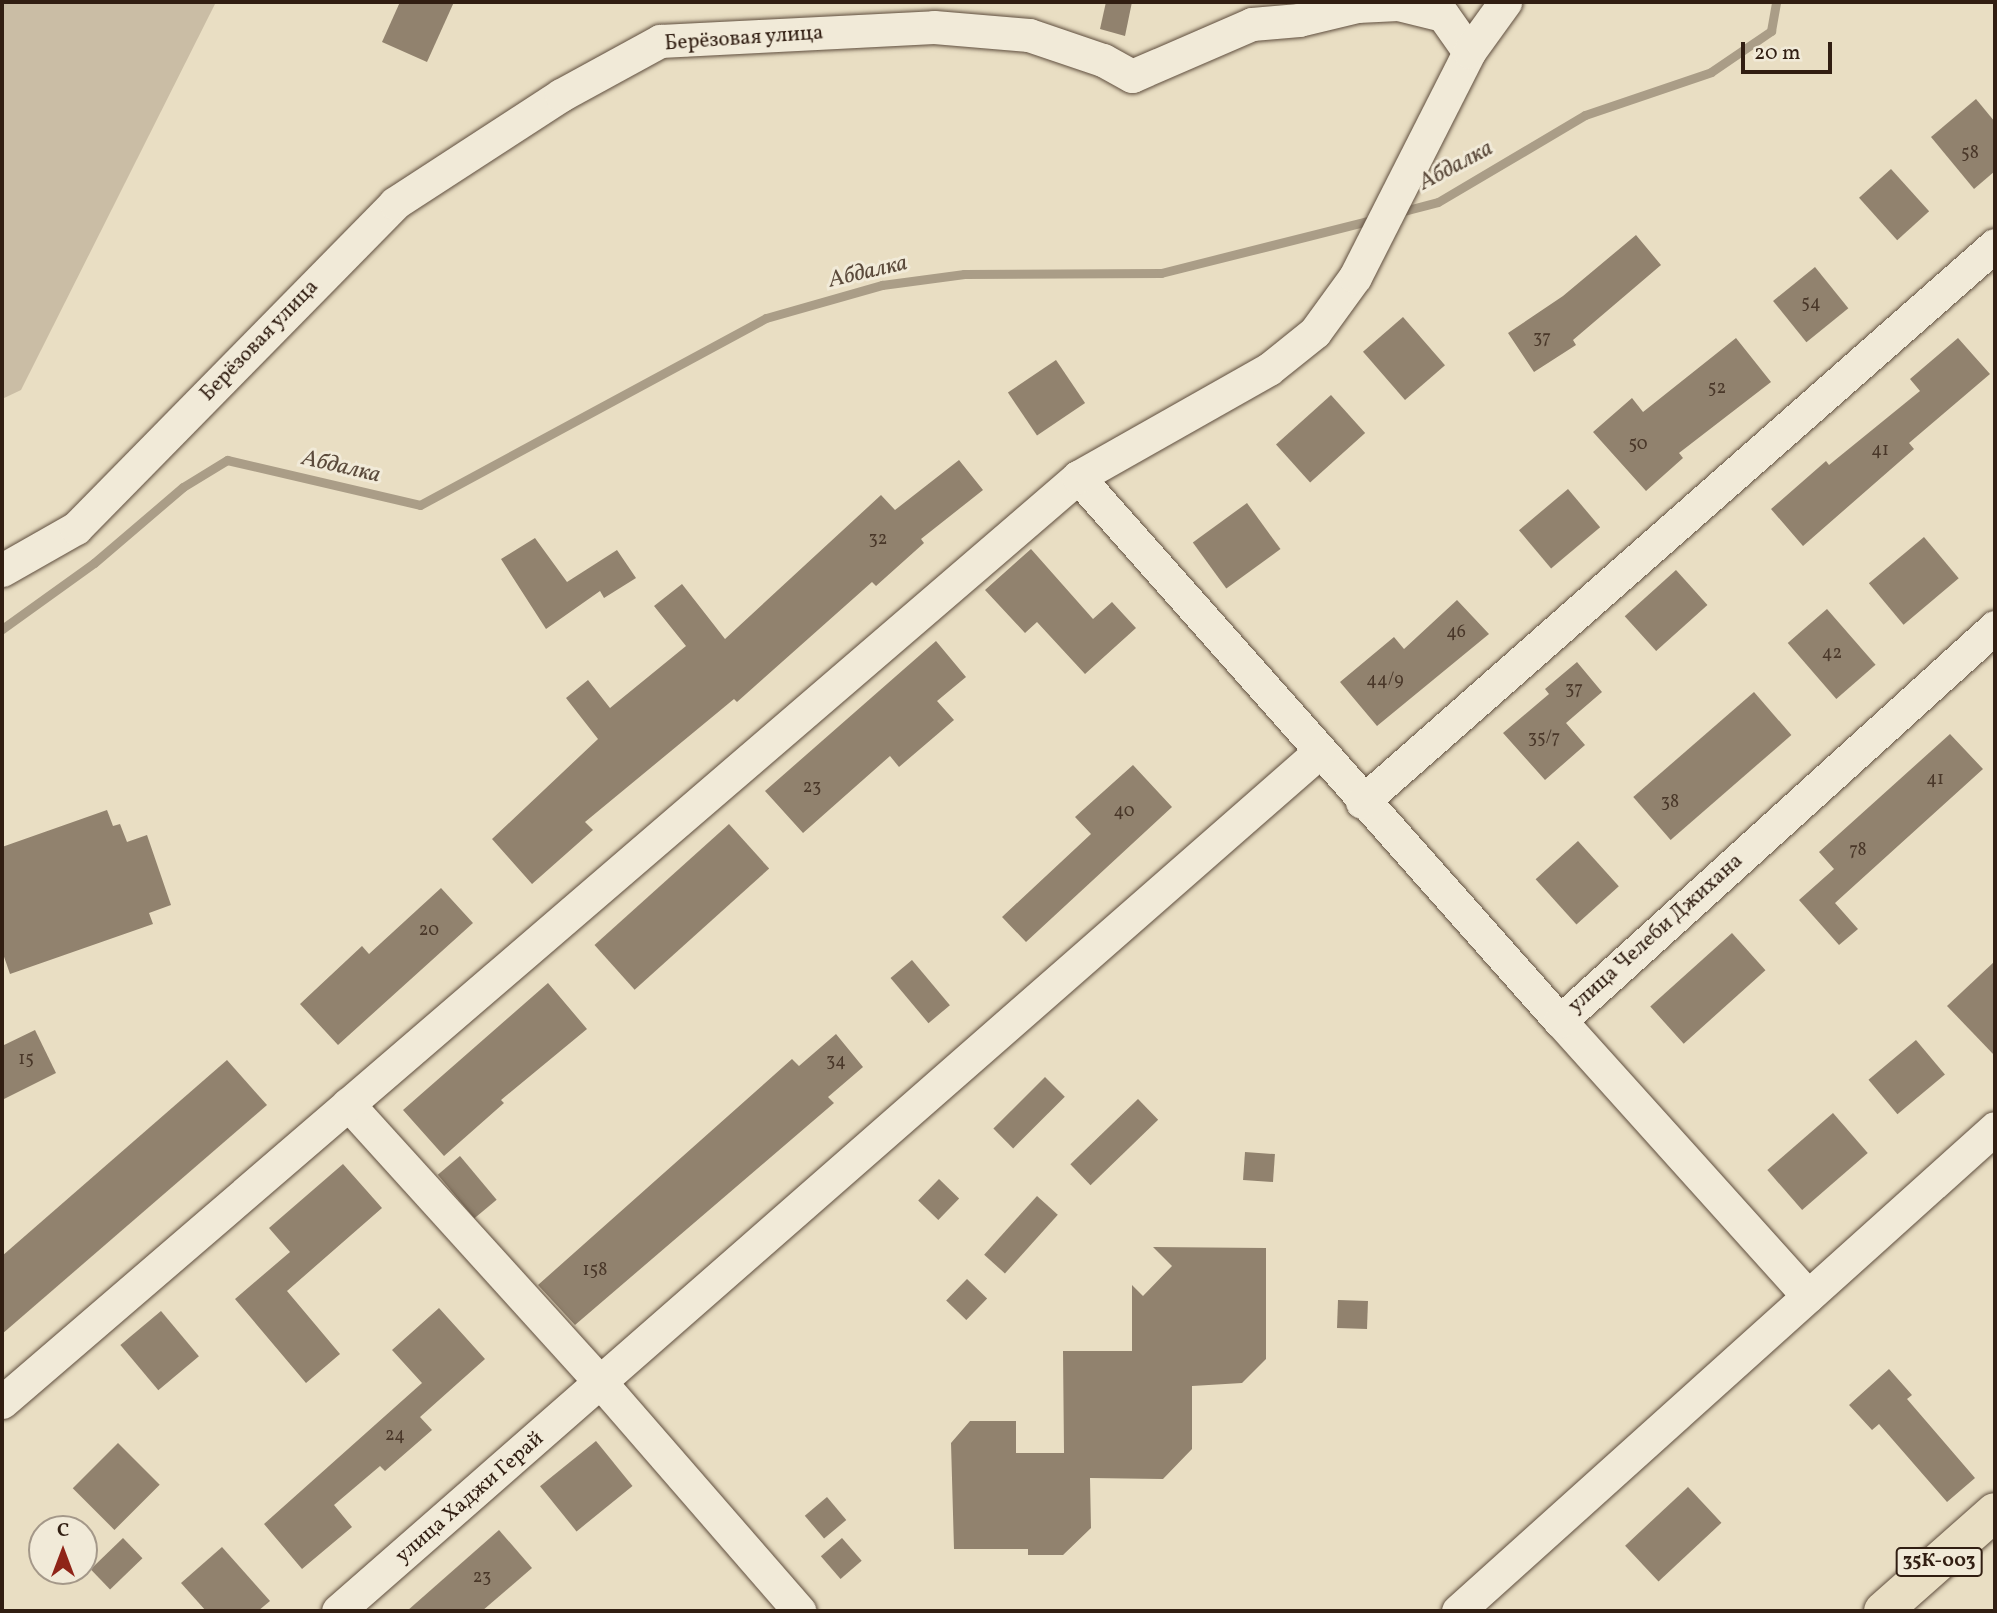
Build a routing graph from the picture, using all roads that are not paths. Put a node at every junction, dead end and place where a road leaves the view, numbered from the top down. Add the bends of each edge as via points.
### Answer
1 (1504, 2) edge
2 (1469, 52) junction
3 (1995, 245) edge
4 (1078, 477) junction
5 (2, 570) edge
6 (1995, 627) edge
7 (1318, 753) junction
8 (1362, 802) junction
9 (1560, 1021) junction
10 (348, 1104) junction
11 (1995, 1128) edge
12 (1808, 1296) junction
13 (602, 1384) junction
14 (2, 1402) edge
15 (1995, 1512) edge
16 (338, 1611) edge
17 (799, 1611) edge
18 (1458, 1611) edge
19 (1882, 1611) edge

1 - 2 street
2 - 4 street via 1355,277 1315,332 1269,369
2 - 5 street, Берёзовая улица via 1443,15 1398,4 1357,6 1299,20 1252,24 1132,76 1029,35 934,27 660,41 561,95 395,203 76,528
3 - 8 street
4 - 7 street via 1217,631
4 - 10 street
6 - 9 street, улица Челеби Джихана
7 - 8 street
7 - 13 street, улица Хаджи Герай
8 - 9 street
9 - 12 street, улица Челеби Джихана
10 - 13 street
10 - 14 street
11 - 12 street
12 - 18 street
13 - 16 street, улица Хаджи Герай
13 - 17 street
15 - 19 main road, 35К-003

